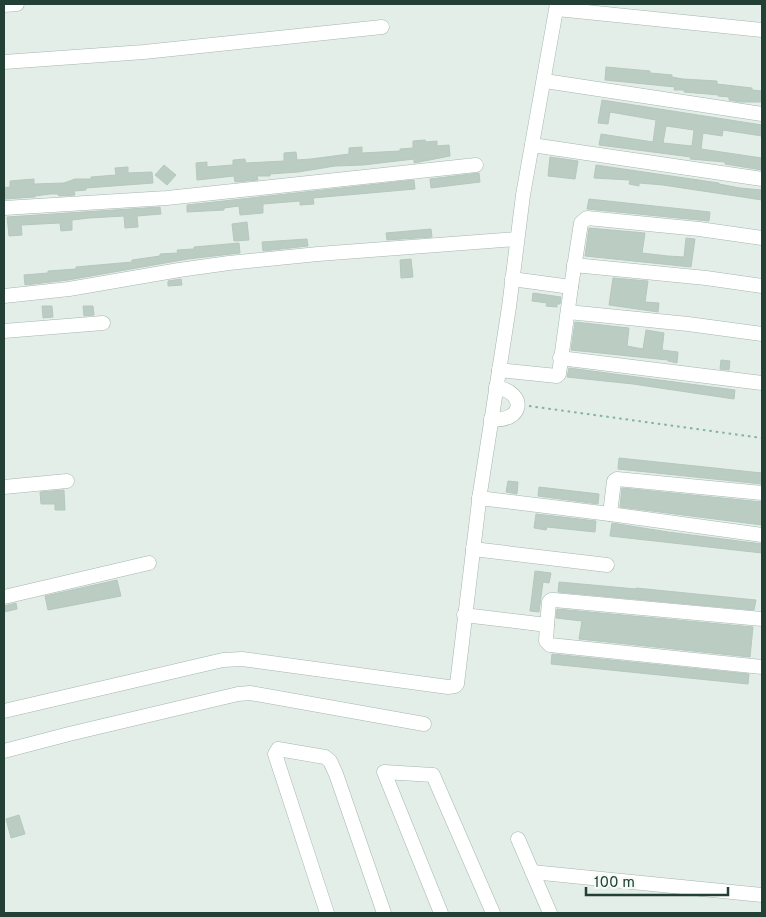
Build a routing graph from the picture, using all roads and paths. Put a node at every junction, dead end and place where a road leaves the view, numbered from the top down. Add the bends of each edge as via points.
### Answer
1 (17, 4) edge
2 (4, 5) edge
3 (557, 6) edge
4 (382, 27) dead end
5 (762, 30) edge
6 (4, 62) edge
7 (544, 81) junction
8 (762, 114) edge
9 (532, 145) junction
10 (476, 165) dead end
11 (762, 179) edge
12 (4, 208) edge
13 (762, 238) edge
14 (517, 239) junction
15 (574, 265) junction
16 (512, 279) junction
17 (762, 286) edge
18 (571, 287) junction
19 (4, 296) edge
20 (568, 312) junction
21 (103, 323) dead end
22 (4, 331) edge
23 (762, 334) edge
24 (560, 358) junction
25 (499, 370) junction
26 (762, 383) edge
27 (496, 387) junction
28 (517, 404) junction
29 (491, 419) junction
30 (762, 438) edge
31 (67, 481) dead end
32 (4, 487) edge
33 (762, 493) edge
34 (479, 498) junction
35 (610, 514) junction
36 (762, 535) edge
37 (473, 549) junction
38 (149, 563) dead end
39 (607, 565) dead end
40 (4, 598) edge
41 (464, 615) junction
42 (762, 619) edge
43 (547, 625) junction
44 (762, 667) edge
45 (4, 711) edge
46 (424, 724) dead end
47 (4, 751) edge
48 (518, 839) dead end
49 (532, 872) junction
50 (762, 895) edge
51 (327, 913) edge
52 (384, 913) edge
53 (441, 913) edge
54 (493, 913) edge
55 (550, 913) edge

1 - 2 street
3 - 5 street
3 - 7 street
4 - 6 street via 144,52
7 - 8 street
7 - 9 street
9 - 11 street
9 - 14 street
10 - 12 street via 167,198
13 - 15 street via 587,218 581,223
14 - 16 street
14 - 19 street via 229,263
15 - 17 street
15 - 18 street
16 - 18 street
16 - 25 street
18 - 20 street
20 - 23 street
20 - 24 street
21 - 22 street
24 - 25 street via 557,376
24 - 26 street
25 - 27 street
27 - 28 street via 512,392
27 - 29 street
28 - 29 street via 515,413 508,419
28 - 30 path
29 - 34 street
31 - 32 street
33 - 35 street via 617,478
34 - 35 street
34 - 37 street
35 - 36 street
37 - 39 street
37 - 41 street
38 - 40 street
41 - 43 street
41 - 45 street via 459,678 453,687 242,659 223,660
42 - 43 street via 551,600
43 - 44 street via 546,641 550,645
46 - 47 street via 250,693
48 - 49 street
49 - 50 street
49 - 55 street
51 - 52 street via 275,754 278,748 322,756 330,761
53 - 54 street via 384,772 433,775

